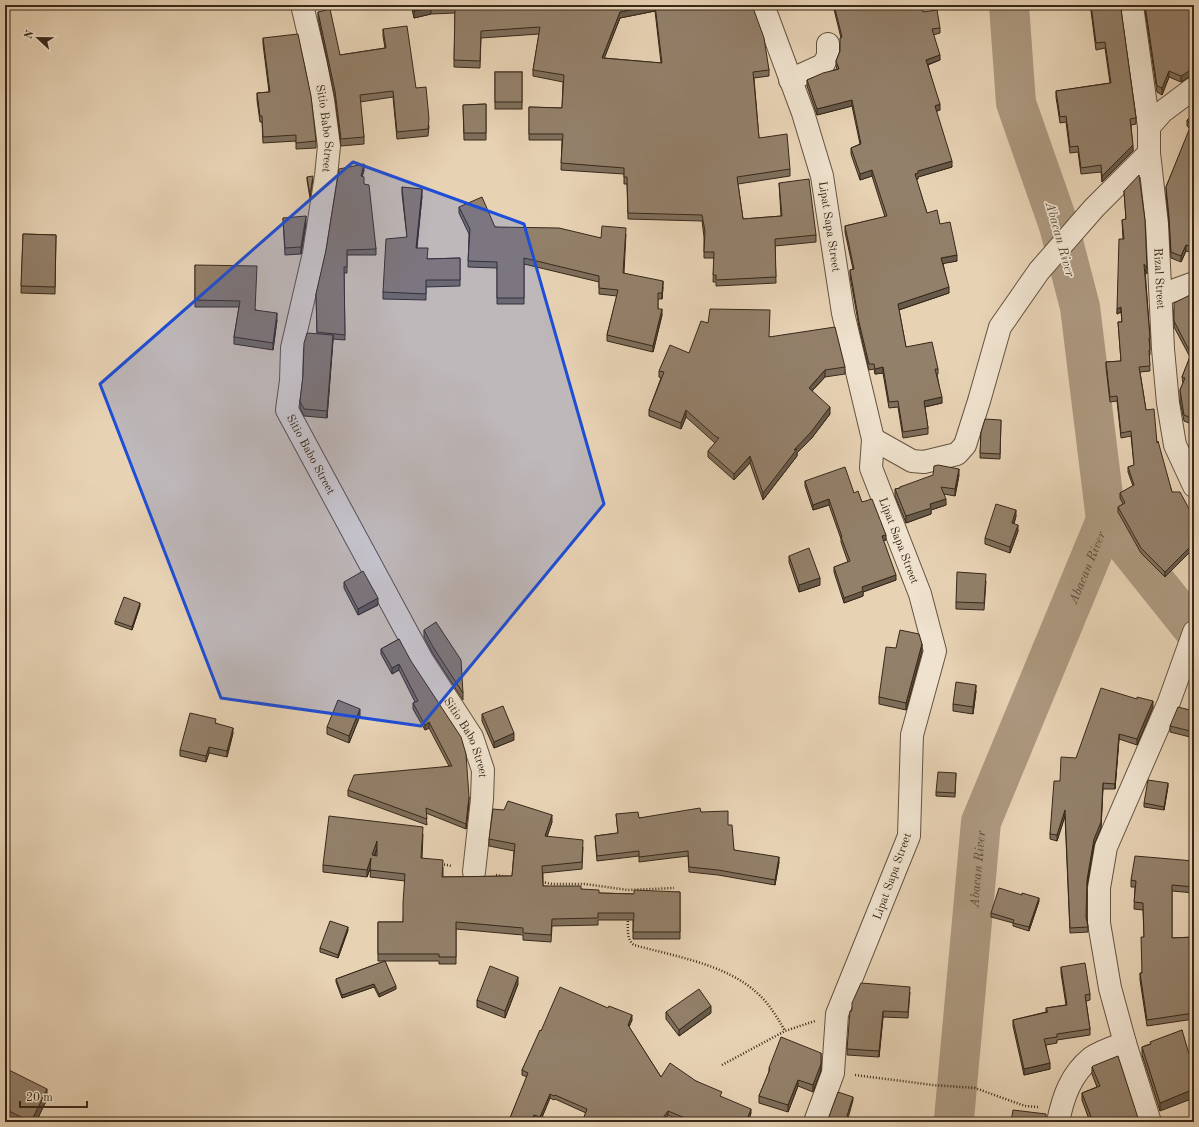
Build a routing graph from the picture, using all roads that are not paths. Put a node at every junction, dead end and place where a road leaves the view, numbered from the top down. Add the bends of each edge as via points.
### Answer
1 (302, 5) edge
2 (763, 5) edge
3 (1133, 13) dead end
4 (828, 44) dead end
5 (790, 80) junction
6 (1194, 88) edge
7 (1149, 127) junction
8 (1149, 152) junction
9 (1194, 282) edge
10 (1161, 295) junction
11 (873, 439) junction
12 (1194, 486) edge
13 (1194, 632) edge
14 (474, 872) road end
15 (1125, 1043) junction
16 (1059, 1116) edge
17 (814, 1122) edge
18 (1150, 1122) edge

1 - 14 street, Sitio Babo Street via 323,100 329,146 314,253 292,348 287,410 422,660 472,737 483,770
2 - 5 street, Lipat Sapa Street
3 - 7 street, Rizal Street
4 - 5 street via 828,56 824,65
5 - 11 street, Lipat Sapa Street via 822,176 843,312
6 - 7 street via 1162,112
7 - 8 street, Rizal Street
8 - 10 street, Rizal Street
8 - 11 street via 1094,208 1039,271 1000,327 979,401 964,445 957,454 924,462 912,461
9 - 10 street
10 - 12 street, Rizal Street via 1168,403 1175,445
11 - 17 street, Lipat Sapa Street via 871,468 920,594 935,651 912,735 910,836 837,1014 843,1074
13 - 15 street via 1169,702 1106,847 1099,888 1099,923 1110,988
15 - 16 street via 1092,1058 1077,1072 1069,1084
15 - 18 street

